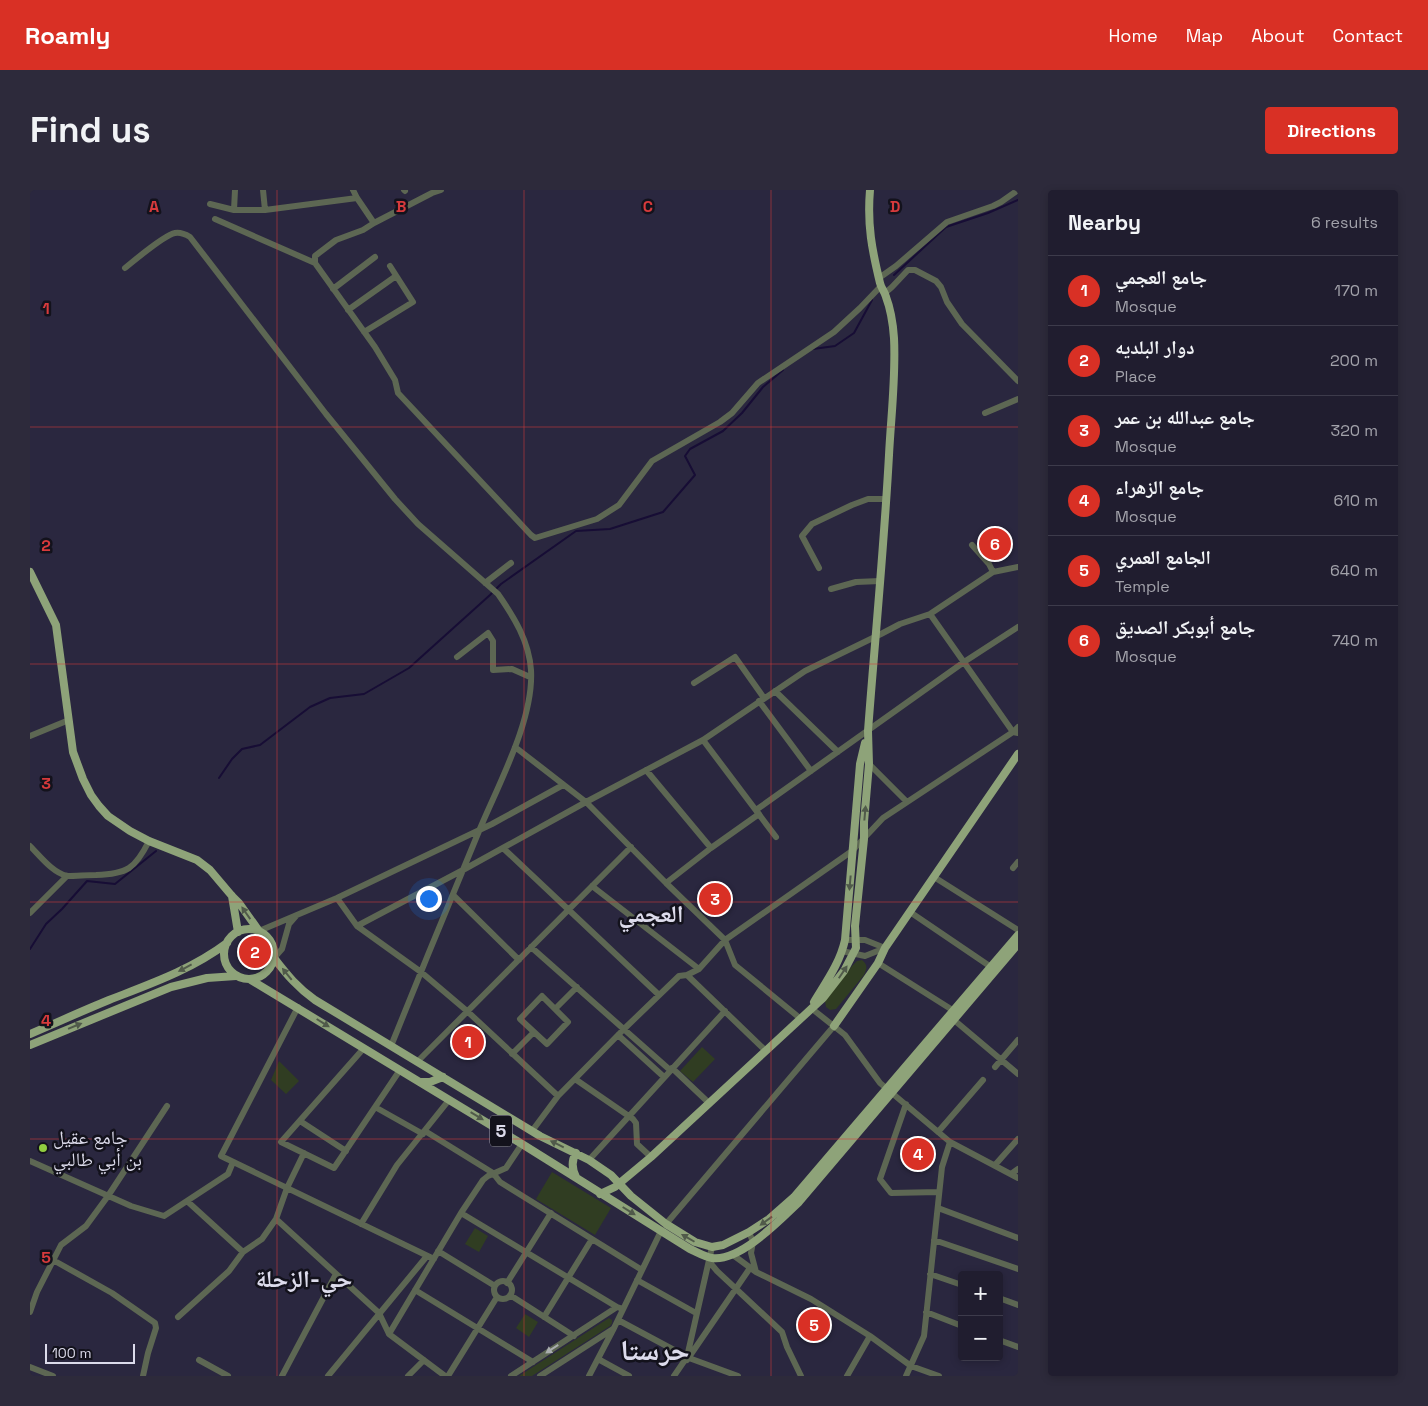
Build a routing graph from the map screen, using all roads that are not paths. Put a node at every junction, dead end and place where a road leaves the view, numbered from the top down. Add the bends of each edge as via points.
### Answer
1 (235, 190) edge
2 (263, 190) edge
3 (353, 190) edge
4 (441, 190) edge
5 (870, 190) edge
6 (1018, 190) edge
7 (357, 198) junction
8 (210, 204) dead end
9 (234, 210) junction
10 (265, 210) junction
11 (215, 219) dead end
12 (374, 223) junction
13 (376, 257) dead end
14 (315, 263) junction
15 (390, 266) dead end
16 (125, 268) dead end
17 (396, 276) junction
18 (882, 286) junction
19 (333, 289) junction
20 (348, 310) junction
21 (364, 332) junction
22 (1018, 381) edge
23 (1018, 399) edge
24 (985, 413) dead end
25 (887, 499) junction
26 (972, 545) dead end
27 (511, 563) dead end
28 (1018, 566) edge
29 (819, 568) dead end
30 (30, 572) edge
31 (993, 572) junction
32 (880, 580) junction
33 (485, 583) junction
34 (831, 589) dead end
35 (930, 614) junction
36 (1018, 627) edge
37 (875, 638) junction
38 (457, 657) dead end
39 (964, 662) junction
40 (530, 677) junction
41 (694, 683) dead end
42 (775, 690) junction
43 (761, 700) junction
44 (69, 720) junction
45 (1016, 730) edge
46 (868, 731) junction
47 (30, 736) edge
48 (703, 740) junction
49 (515, 747) junction
50 (838, 752) junction
51 (1018, 755) edge
52 (869, 764) junction
53 (646, 770) junction
54 (812, 771) junction
55 (563, 785) junction
56 (586, 802) junction
57 (907, 802) junction
58 (758, 812) junction
59 (479, 830) junction
60 (776, 837) dead end
61 (864, 839) junction
62 (149, 841) junction
63 (30, 846) edge
64 (631, 847) junction
65 (502, 848) junction
66 (711, 848) junction
67 (852, 851) junction
68 (463, 870) junction
69 (67, 876) junction
70 (934, 876) junction
71 (666, 883) junction
72 (592, 886) junction
73 (453, 895) junction
74 (232, 896) junction
75 (337, 898) junction
76 (568, 910) junction
77 (910, 912) junction
78 (30, 913) edge
79 (299, 913) junction
80 (357, 926) junction
81 (1018, 930) edge
82 (259, 931) junction
83 (238, 932) junction
84 (725, 940) junction
85 (845, 940) junction
86 (857, 940) junction
87 (1017, 940) edge
88 (227, 943) junction
89 (531, 947) junction
90 (885, 948) junction
91 (842, 951) junction
92 (854, 954) junction
93 (274, 958) junction
94 (519, 960) junction
95 (878, 963) junction
96 (991, 967) junction
97 (699, 970) junction
98 (422, 972) junction
99 (687, 975) junction
100 (236, 976) junction
101 (251, 980) junction
102 (576, 987) junction
103 (659, 995) junction
104 (298, 1007) junction
105 (811, 1008) junction
106 (555, 1009) junction
107 (467, 1011) junction
108 (725, 1011) junction
109 (954, 1011) junction
110 (801, 1018) junction
111 (954, 1020) junction
112 (834, 1026) junction
113 (624, 1029) junction
114 (534, 1032) junction
115 (30, 1034) edge
116 (618, 1035) junction
117 (1018, 1040) edge
118 (30, 1045) edge
119 (391, 1046) junction
120 (364, 1048) junction
121 (766, 1051) junction
122 (512, 1054) junction
123 (1001, 1060) junction
124 (417, 1062) junction
125 (995, 1067) dead end
126 (671, 1069) junction
127 (400, 1070) junction
128 (1018, 1074) edge
129 (443, 1077) junction
130 (664, 1077) junction
131 (575, 1079) junction
132 (417, 1080) junction
133 (983, 1080) dead end
134 (890, 1090) junction
135 (558, 1096) junction
136 (450, 1100) junction
137 (709, 1102) junction
138 (906, 1104) junction
139 (167, 1106) dead end
140 (375, 1107) junction
141 (629, 1116) junction
142 (300, 1121) junction
143 (532, 1131) junction
144 (424, 1132) junction
145 (938, 1132) junction
146 (1018, 1139) edge
147 (950, 1142) junction
148 (522, 1144) junction
149 (346, 1151) junction
150 (576, 1153) junction
151 (304, 1154) junction
152 (651, 1157) junction
153 (589, 1160) junction
154 (30, 1161) edge
155 (234, 1162) junction
156 (995, 1165) junction
157 (1018, 1169) edge
158 (492, 1173) junction
159 (1011, 1174) junction
160 (577, 1178) junction
161 (1018, 1178) edge
162 (620, 1184) junction
163 (286, 1188) junction
164 (940, 1192) junction
165 (600, 1194) junction
166 (108, 1196) junction
167 (187, 1201) junction
168 (938, 1208) junction
169 (461, 1213) junction
170 (551, 1214) junction
171 (276, 1219) junction
172 (361, 1224) junction
173 (664, 1228) junction
174 (749, 1232) junction
175 (1018, 1238) edge
176 (592, 1239) junction
177 (934, 1240) junction
178 (753, 1242) junction
179 (712, 1247) junction
180 (438, 1251) junction
181 (243, 1252) junction
182 (526, 1252) junction
183 (733, 1255) junction
184 (426, 1256) junction
185 (709, 1258) junction
186 (434, 1259) junction
187 (53, 1260) junction
188 (1018, 1269) edge
189 (642, 1270) junction
190 (753, 1270) junction
191 (336, 1274) junction
192 (930, 1274) junction
193 (568, 1278) junction
194 (637, 1280) junction
195 (507, 1283) junction
196 (958, 1284) edge
197 (495, 1286) junction
198 (737, 1288) junction
199 (415, 1290) junction
200 (510, 1295) junction
201 (497, 1298) junction
202 (1003, 1299) edge
203 (1018, 1305) edge
204 (620, 1308) junction
205 (30, 1312) edge
206 (926, 1312) junction
207 (379, 1313) junction
208 (696, 1313) junction
209 (178, 1317) dead end
210 (544, 1317) junction
211 (618, 1320) junction
212 (958, 1324) edge
213 (614, 1328) junction
214 (478, 1329) junction
215 (389, 1334) junction
216 (574, 1336) junction
217 (870, 1336) junction
218 (1003, 1341) edge
219 (1018, 1347) edge
220 (688, 1357) junction
221 (598, 1359) junction
222 (199, 1360) dead end
223 (424, 1360) junction
224 (533, 1362) junction
225 (911, 1366) junction
226 (30, 1367) edge
227 (329, 1375) edge
228 (53, 1376) edge
229 (144, 1376) edge
230 (228, 1376) edge
231 (282, 1376) edge
232 (408, 1376) edge
233 (446, 1376) edge
234 (511, 1376) edge
235 (540, 1376) edge
236 (589, 1376) edge
237 (628, 1376) edge
238 (676, 1376) edge
239 (738, 1376) edge
240 (801, 1376) edge
241 (848, 1376) edge
242 (906, 1376) edge
243 (939, 1376) edge

1 - 9 street
2 - 10 street
3 - 7 street
4 - 12 street
5 - 18 main road via 869,229
6 - 18 street via 993,206 947,222 896,266
7 - 10 street
7 - 12 street
8 - 9 street
9 - 10 street
11 - 14 street
12 - 14 street via 331,243 315,256
13 - 19 street
14 - 19 street
15 - 17 street
16 - 33 street via 168,235 177,232 190,237 395,499 418,524
17 - 20 street
17 - 21 street via 413,302
18 - 21 street via 834,332 758,383 732,413 652,462 620,505 597,519 534,540 398,393 395,380
18 - 22 street via 908,270 930,277 941,287 962,324
18 - 25 main road via 894,337
19 - 20 street
20 - 21 street
23 - 24 street
25 - 29 street via 868,499 812,524 802,536
25 - 32 main road
26 - 31 street
27 - 33 street
28 - 31 street
30 - 44 main road via 56,625
31 - 35 street
32 - 34 street
32 - 37 main road
33 - 40 street via 498,594 521,631 528,651
35 - 37 street via 900,624
35 - 39 street
36 - 39 street
37 - 42 street via 806,671
37 - 46 main road
38 - 40 street via 488,633 493,640 494,670 512,669
39 - 45 street
39 - 46 street
40 - 49 street via 530,694
41 - 43 street via 736,657
42 - 43 street
42 - 50 street
43 - 48 street
43 - 54 street
44 - 47 street
44 - 62 main road via 73,752 95,801 113,820
45 - 57 street
46 - 50 street
46 - 52 main road
46 - 67 main road via 860,764
48 - 53 street
48 - 58 street
49 - 55 street
49 - 59 street
50 - 54 street
51 - 70 main road
52 - 57 street
61 -> 52 main road
53 - 56 street
53 - 66 street
54 - 58 street
55 - 56 street
55 - 59 street
56 - 64 street
56 - 65 street
57 - 61 street via 883,818
58 - 60 street
58 - 66 street
59 - 68 street
59 - 75 street
61 - 67 street
61 - 86 main road via 855,926
62 - 69 street via 138,861 120,873
62 - 74 main road via 197,860
63 - 69 street via 61,875
64 - 71 street
64 - 72 street
65 - 68 street
65 - 76 street
66 - 71 street
67 - 84 street
67 -> 85 main road
68 - 73 street
68 - 80 street
69 - 78 street
70 - 77 main road
70 - 81 street
71 - 84 street
72 - 76 street
72 - 97 street
73 - 94 street
73 - 98 street
82 -> 74 main road
74 - 83 main road
75 - 79 street
75 - 80 street
76 - 89 street
76 - 103 street
77 - 90 main road
77 - 96 street
79 - 82 street
79 - 93 street via 289,924 282,949
80 - 98 street
82 - 83 main road
82 - 93 main road via 272,942
83 - 88 main road
84 - 97 street
84 - 110 street via 735,965
85 - 86 street
85 - 91 main road
86 - 90 street
86 - 92 main road
87 - 96 main road
87 - 111 main road
88 - 100 main road via 225,961
88 -> 115 main road via 169,977
89 - 94 street
89 - 102 street
90 - 92 street via 865,956
90 - 95 main road
91 - 92 street
91 - 105 main road
105 -> 92 main road via 823,998
93 - 101 main road via 266,973
119 -> 93 main road, 5 via 300,990
94 - 107 street
95 - 109 street
95 - 112 main road
96 - 109 main road
97 - 99 street
98 - 107 street
98 - 119 street
99 - 103 street via 679,976
99 - 108 street
100 - 101 main road
118 -> 100 main road via 171,987 207,978
101 - 104 main road, 5
102 - 106 street
102 - 113 street
103 - 113 street
104 -> 120 main road, 5
104 - 155 street via 221,1156
105 - 110 main road
105 - 112 street
106 - 114 street via 568,1022 547,1044
106 - 114 street via 542,996 520,1019
107 - 122 street
107 - 124 street
108 - 121 street
108 - 126 street
109 - 134 main road
110 - 121 main road
111 - 123 street
111 - 134 main road
112 - 134 street via 845,1035 880,1083
112 - 173 street
113 - 116 street
113 - 126 street
114 - 122 street
116 - 130 street
116 - 131 street
117 - 123 street
119 - 124 main road, 5
120 - 127 main road, 5
120 - 142 street
121 - 137 main road
122 - 135 street
123 - 125 street
123 - 128 street
124 - 129 main road, 5
126 - 130 street
126 - 137 street
127 - 132 main road, 5
127 - 140 street
129 - 132 main road via 430,1082
129 - 143 main road, 5
130 - 141 street
131 - 135 street
131 - 141 street
132 - 136 main road, 5
133 - 145 street
134 - 138 street
134 -> 174 main road via 794,1197
134 - 178 main road via 799,1202
135 - 143 street
136 - 144 street
136 -> 148 main road, 5
137 - 152 main road
138 - 145 street
138 - 164 street via 880,1179 891,1193
139 - 166 street
140 - 144 street
140 - 149 street
141 - 152 street via 636,1123 637,1144
141 - 153 street
142 - 149 street
142 - 151 street via 281,1142
150 -> 143 main road, 5
144 - 158 street
144 - 172 street via 397,1165
145 - 147 street
146 - 156 street
147 - 156 street
147 - 164 street via 942,1167
148 - 158 street via 506,1168
148 - 160 main road, 5
149 - 151 street via 334,1168
150 - 153 main road, 5
150 - 160 main road via 572,1168
151 - 163 street
152 - 162 main road
153 - 162 main road, 5
154 - 166 street
155 - 163 street
155 - 167 street via 228,1174
156 - 159 street
157 - 159 street
158 - 169 street via 483,1180
158 - 170 street via 500,1182
159 - 161 street
160 - 165 main road, 5
162 - 165 main road
162 - 173 main road, 5
163 - 171 street
163 - 172 street
164 - 168 street
165 -> 173 main road, 5
166 - 167 street via 164,1216
166 - 187 street via 86,1226 61,1245
167 - 181 street
168 - 175 street
168 - 177 street
169 - 180 street
169 - 182 street
170 - 176 street
170 - 182 street
171 - 181 street via 262,1239
171 - 191 street
172 - 184 street
179 -> 173 main road, 5
173 - 185 main road, 5 via 690,1249
173 - 189 street
174 - 178 street
174 - 179 main road
176 - 189 street
176 - 193 street
177 - 188 street
177 - 192 street
178 - 183 main road
178 - 190 street
179 - 185 street
180 - 186 street
180 - 197 street
181 - 209 street via 229,1271
182 - 193 street
182 - 195 street
183 - 185 main road
183 - 190 street
184 - 186 street
184 - 207 street
185 - 198 street via 714,1268
185 - 208 street
186 - 199 street
187 - 205 street
187 - 229 street via 112,1293 155,1323
189 - 194 street
190 - 198 street
190 - 217 street via 811,1299
191 - 207 street
191 - 231 street
192 - 196 street
192 - 206 street
193 - 204 street
193 - 210 street
194 - 204 street
194 - 208 street
195 - 197 street
195 - 200 street via 511,1288
197 - 201 street
198 - 220 street
198 - 240 street via 782,1332
199 - 214 street
199 - 215 street
200 - 201 street via 504,1299
200 - 210 street
201 - 214 street
202 - 203 street
204 - 211 street
204 - 216 street
206 - 212 street
206 - 225 street via 924,1336
207 - 215 street
207 - 227 street
208 - 220 street
210 - 216 street
211 - 213 street
211 - 220 street
213 - 221 street
213 - 235 street
214 - 224 street
214 - 233 street
215 - 223 street
216 -> 224 street
217 - 225 street
217 - 241 street
218 - 219 street
220 - 238 street
220 - 239 street
221 - 236 street
221 - 237 street
222 - 230 street
223 - 232 street
223 - 233 street
224 - 234 street
225 - 242 street
225 - 243 street
226 - 228 street

